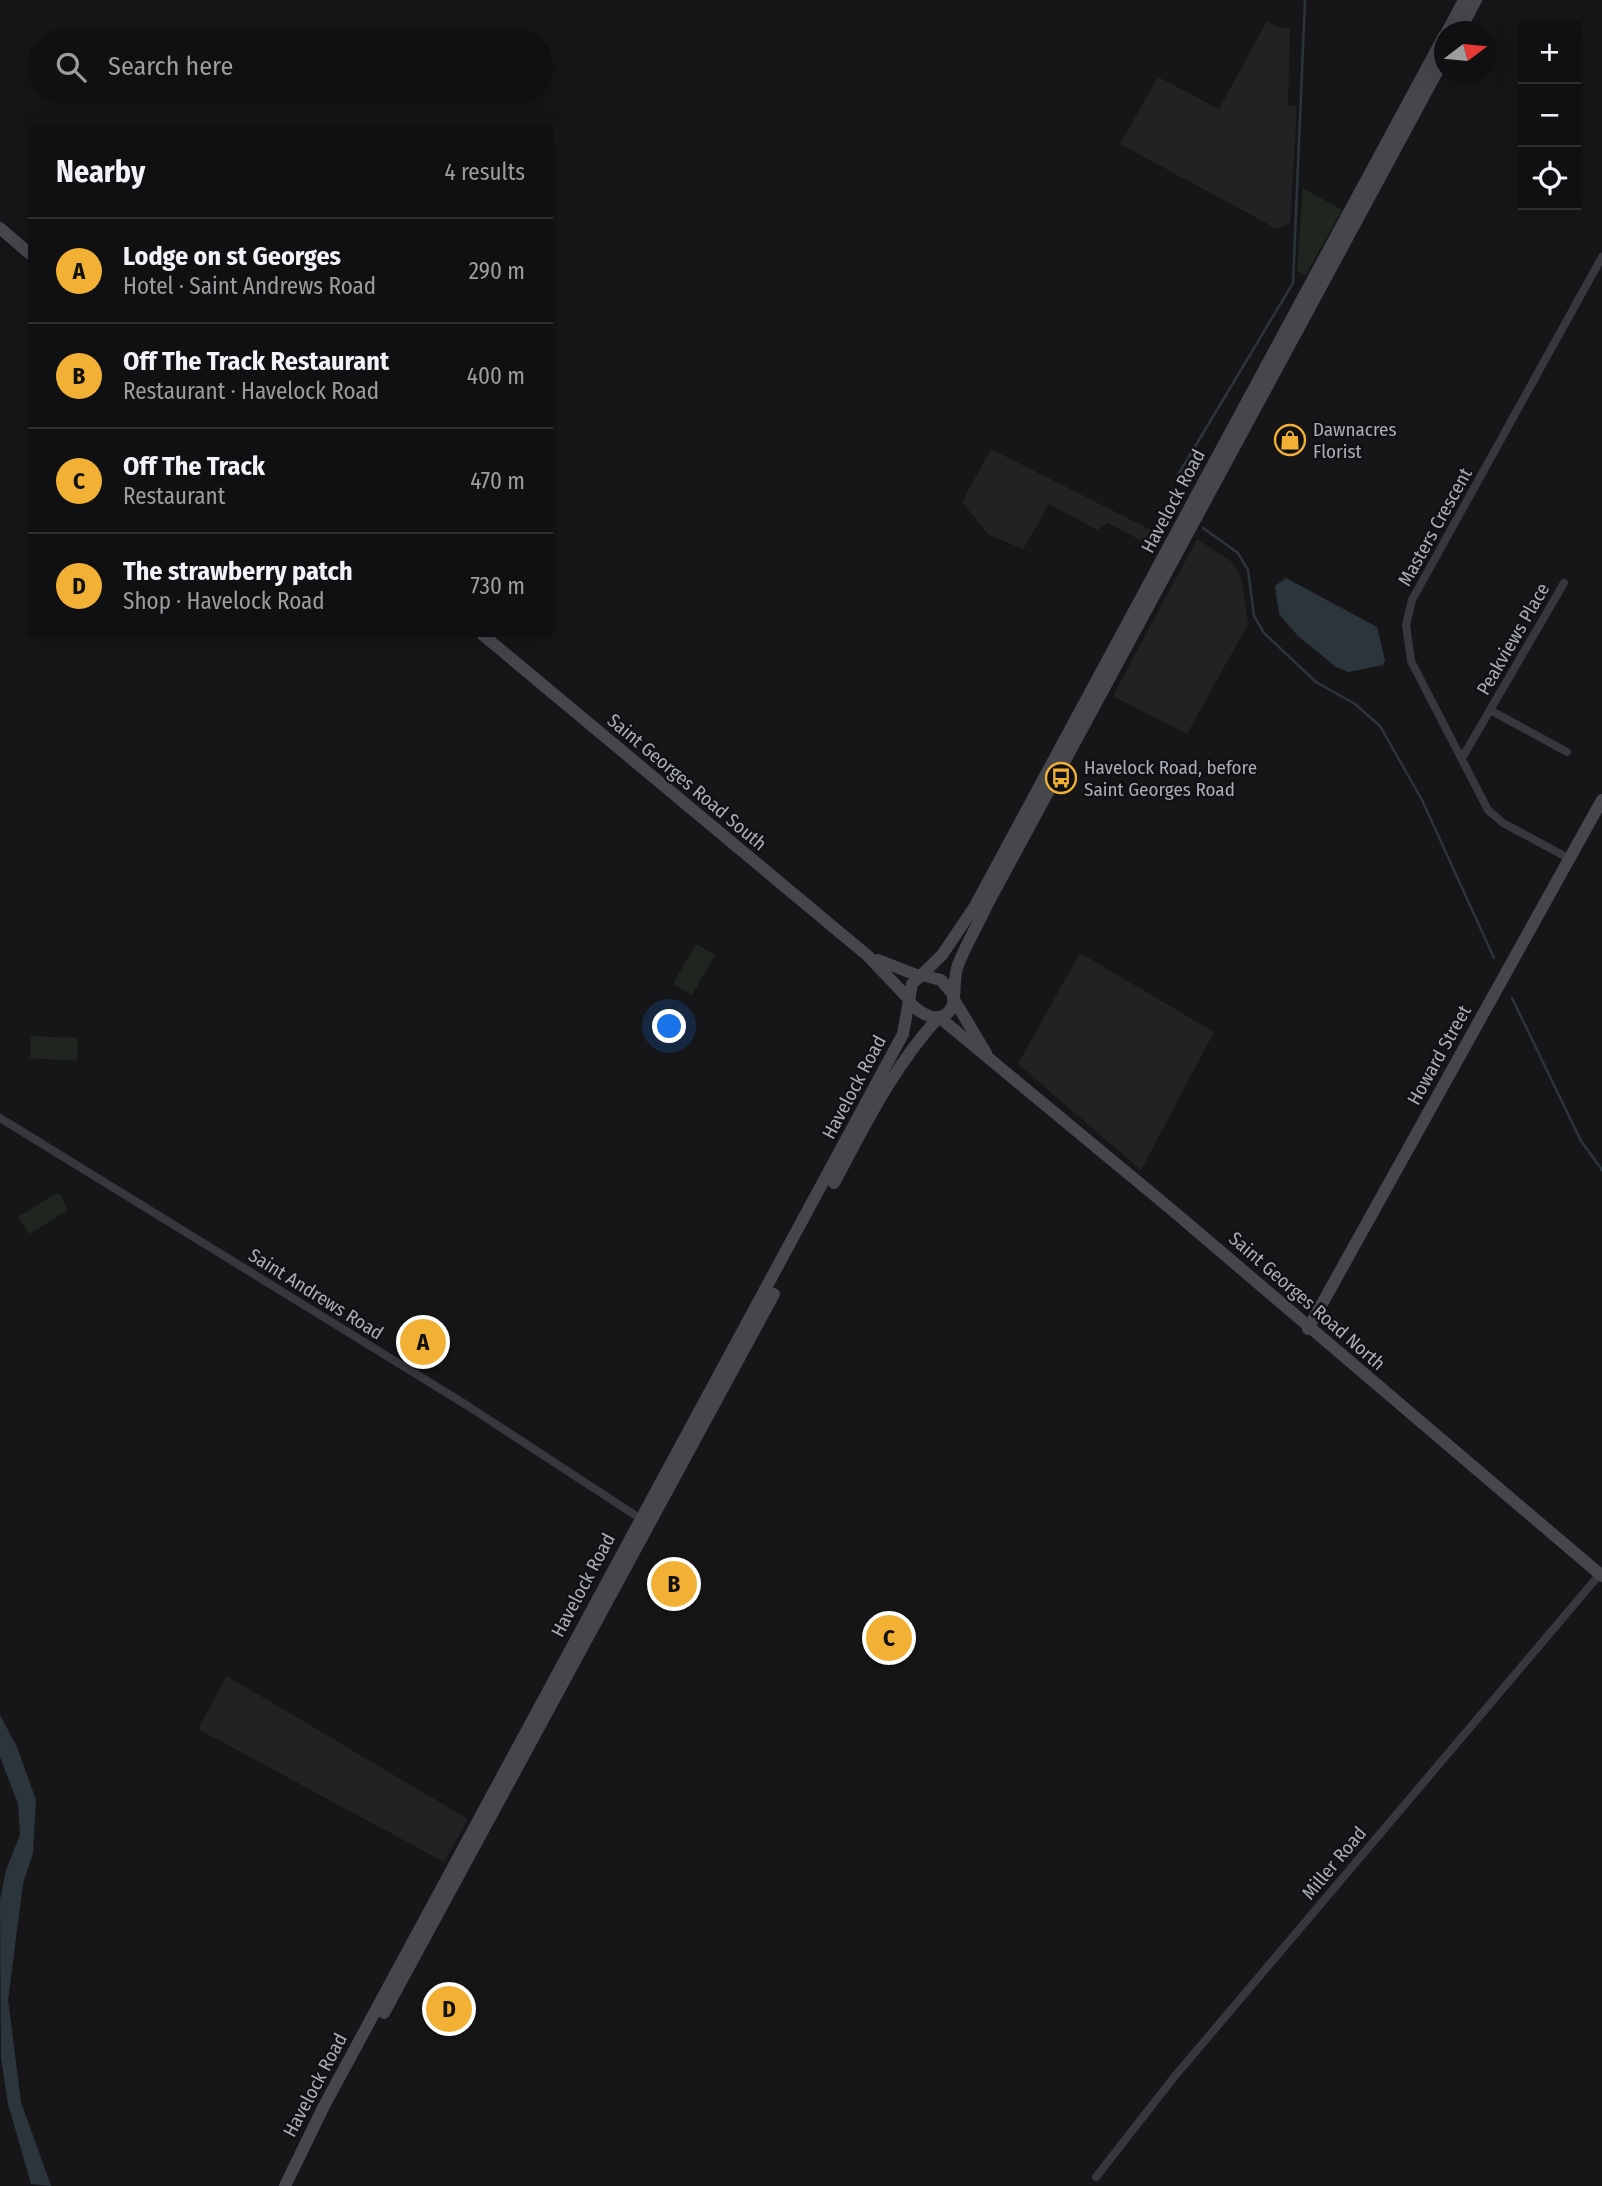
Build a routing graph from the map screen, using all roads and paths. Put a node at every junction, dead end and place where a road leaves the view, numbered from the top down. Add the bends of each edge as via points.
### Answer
1 (1464, 0) edge
2 (1476, 0) edge
3 (1453, 21) edge
4 (1465, 21) edge
5 (1434, 55) edge
6 (1434, 78) edge
7 (0, 229) edge
8 (28, 252) edge
9 (1602, 257) edge
10 (1564, 583) dead end
11 (485, 637) edge
12 (1490, 710) junction
13 (1567, 752) dead end
14 (1462, 758) junction
15 (1602, 800) edge
16 (1570, 859) junction
17 (868, 956) junction
18 (920, 976) junction
19 (953, 996) junction
20 (909, 1000) junction
21 (938, 1018) junction
22 (988, 1056) junction
23 (0, 1118) edge
24 (1308, 1329) junction
25 (645, 1522) junction
26 (1601, 1575) edge
27 (1096, 2177) dead end
28 (285, 2186) edge
29 (292, 2186) edge

1 - 3 main road
2 - 4 main road
5 - 18 main road, Havelock Road via 975,906 953,940
6 - 19 main road, Havelock Road via 988,905 957,967
7 - 8 main road
9 - 14 street, Masters Crescent via 1412,600 1406,625 1411,661
10 - 12 street, Peakviews Place
11 - 17 main road, Saint Georges Road South
12 - 13 street, Peakviews Place
12 - 14 street, Peakviews Place
14 - 16 street, Masters Crescent via 1488,810
15 - 16 main road, Howard Street
16 - 24 main road, Howard Street
17 - 18 main road, Saint Georges Road South
17 - 20 main road, Saint Georges Road South
18 - 19 main road via 941,980
18 - 20 main road via 912,984
19 - 21 main road via 951,1008
19 - 22 main road, Saint Georges Road North
20 - 21 main road via 919,1013
20 - 25 main road, Havelock Road via 903,1034
21 - 22 main road, Saint Georges Road North
21 - 25 main road, Havelock Road via 916,1041 883,1094
22 - 24 main road, Saint Georges Road North
23 - 25 street, Saint Andrews Road via 468,1406
24 - 26 main road, Saint Georges Road North
25 - 28 main road, Havelock Road via 324,2106
25 - 29 main road, Havelock Road
26 - 27 street, Miller Road via 1192,2054

